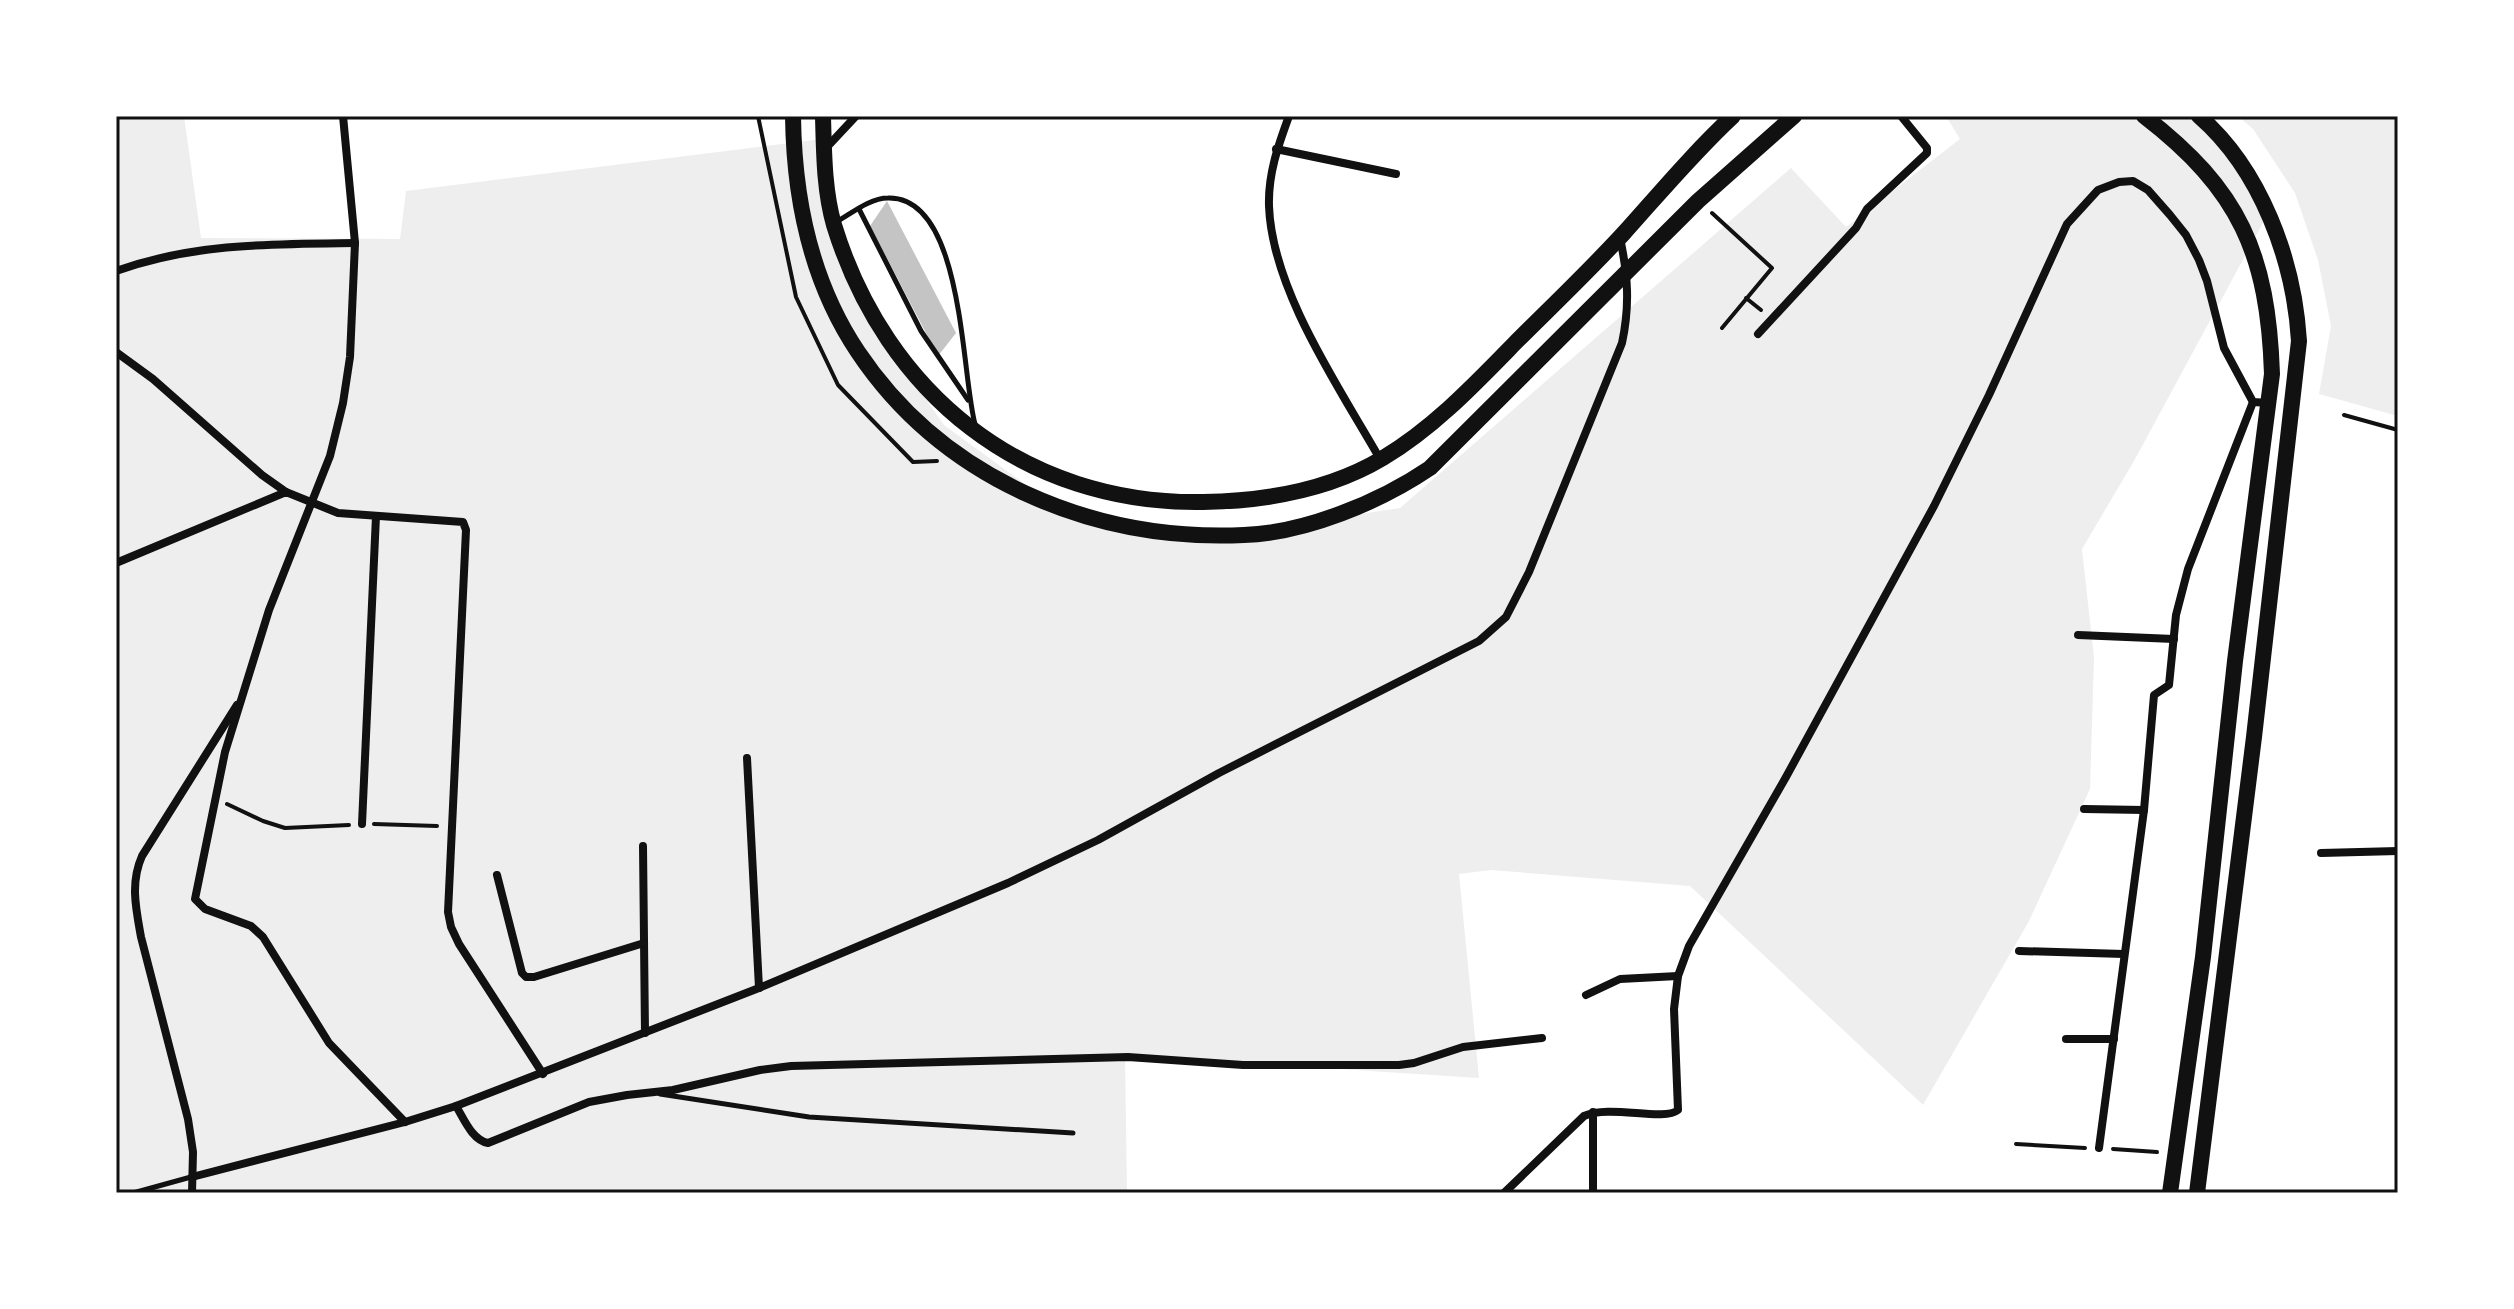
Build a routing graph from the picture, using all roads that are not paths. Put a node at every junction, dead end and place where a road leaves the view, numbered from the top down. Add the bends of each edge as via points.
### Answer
1 (343, 116) edge
2 (793, 116) edge
3 (823, 116) edge
4 (856, 116) edge
5 (1289, 116) edge
6 (1733, 116) edge
7 (1794, 116) edge
8 (1901, 116) edge
9 (2144, 116) edge
10 (2199, 116) edge
11 (1276, 149) junction
12 (823, 151) junction
13 (1396, 174) dead end
14 (859, 209) junction
15 (834, 223) junction
16 (1619, 237) junction
17 (355, 243) junction
18 (116, 271) edge
19 (1627, 272) junction
20 (1758, 334) dead end
21 (116, 352) edge
22 (969, 401) junction
23 (2261, 403) junction
24 (979, 436) junction
25 (1381, 459) junction
26 (286, 492) junction
27 (312, 505) junction
28 (376, 516) junction
29 (116, 563) edge
30 (2078, 635) dead end
31 (2174, 639) junction
32 (242, 697) junction
33 (747, 758) dead end
34 (2084, 809) dead end
35 (2144, 810) junction
36 (362, 824) road end
37 (643, 846) dead end
38 (2398, 851) edge
39 (2321, 853) dead end
40 (497, 875) dead end
41 (644, 943) junction
42 (2019, 951) dead end
43 (2124, 954) junction
44 (1678, 976) junction
45 (759, 988) junction
46 (1586, 995) dead end
47 (645, 1033) junction
48 (1542, 1038) dead end
49 (2066, 1039) dead end
50 (2114, 1039) junction
51 (543, 1074) junction
52 (653, 1093) junction
53 (456, 1106) junction
54 (1593, 1112) junction
55 (405, 1122) junction
56 (1073, 1133) dead end
57 (2099, 1148) dead end
58 (192, 1177) junction
59 (133, 1193) edge
60 (192, 1193) edge
61 (1504, 1193) edge
62 (1593, 1193) edge
63 (2170, 1193) edge
64 (2197, 1193) edge

1 - 17 street
2 - 19 highway via 797,183 815,264 842,325 898,404 933,437 1005,485 1080,513 1148,530 1272,532 1389,492 1446,454
3 - 12 highway
4 - 12 street
5 - 11 street
6 - 16 highway
7 - 19 highway
8 - 20 street via 1927,153 1867,209 1856,228
9 - 23 highway via 2209,175 2243,229 2258,265 2269,313 2272,374
10 - 64 highway via 2241,164 2273,226 2294,296 2299,341
11 - 13 street
11 - 25 street via 1269,208 1287,288
12 - 15 highway
14 - 15 lane
14 - 22 lane via 921,331
14 - 22 lane via 881,199 901,200 937,234 956,299
15 - 24 highway via 861,294 897,353
16 - 19 street
16 - 25 highway via 1462,398
17 - 18 street via 203,249
17 - 27 street via 343,403
19 - 45 street via 1622,343 1529,572 1494,629 1098,840
21 - 26 street
22 - 24 lane
23 - 31 street via 2199,538 2181,592
23 - 44 street via 2228,359 2207,281 2186,235 2141,184 2125,181 2098,190 2067,224 1934,506 1706,913
23 - 63 highway via 2203,957
24 - 25 highway via 1022,462 1077,484 1185,502 1246,501 1298,492
26 - 27 street
26 - 29 street
27 - 28 street
27 - 32 street via 281,573
28 - 36 street
28 - 51 street via 465,525 448,912 466,955
30 - 31 street
31 - 35 street via 2169,685 2154,695
32 - 55 street via 214,799 195,893 198,904 251,926 263,937 329,1043
32 - 58 street via 142,856 135,876 141,937 188,1119
33 - 45 street
34 - 35 street
35 - 43 street
37 - 41 street
38 - 39 street
40 - 41 street via 526,977
41 - 47 street
42 - 43 street
43 - 50 street
44 - 46 street via 1620,979
44 - 54 street via 1676,1113
45 - 47 street
47 - 51 street
48 - 52 street via 1463,1047 1399,1065 1243,1065 1128,1057 829,1064 760,1070
49 - 50 street
50 - 57 street
51 - 53 street
52 - 53 street via 589,1102 488,1143 475,1136
52 - 56 lane via 809,1117
53 - 55 street
54 - 61 street via 1575,1122
54 - 62 street
55 - 58 street
58 - 59 lane
58 - 60 street

